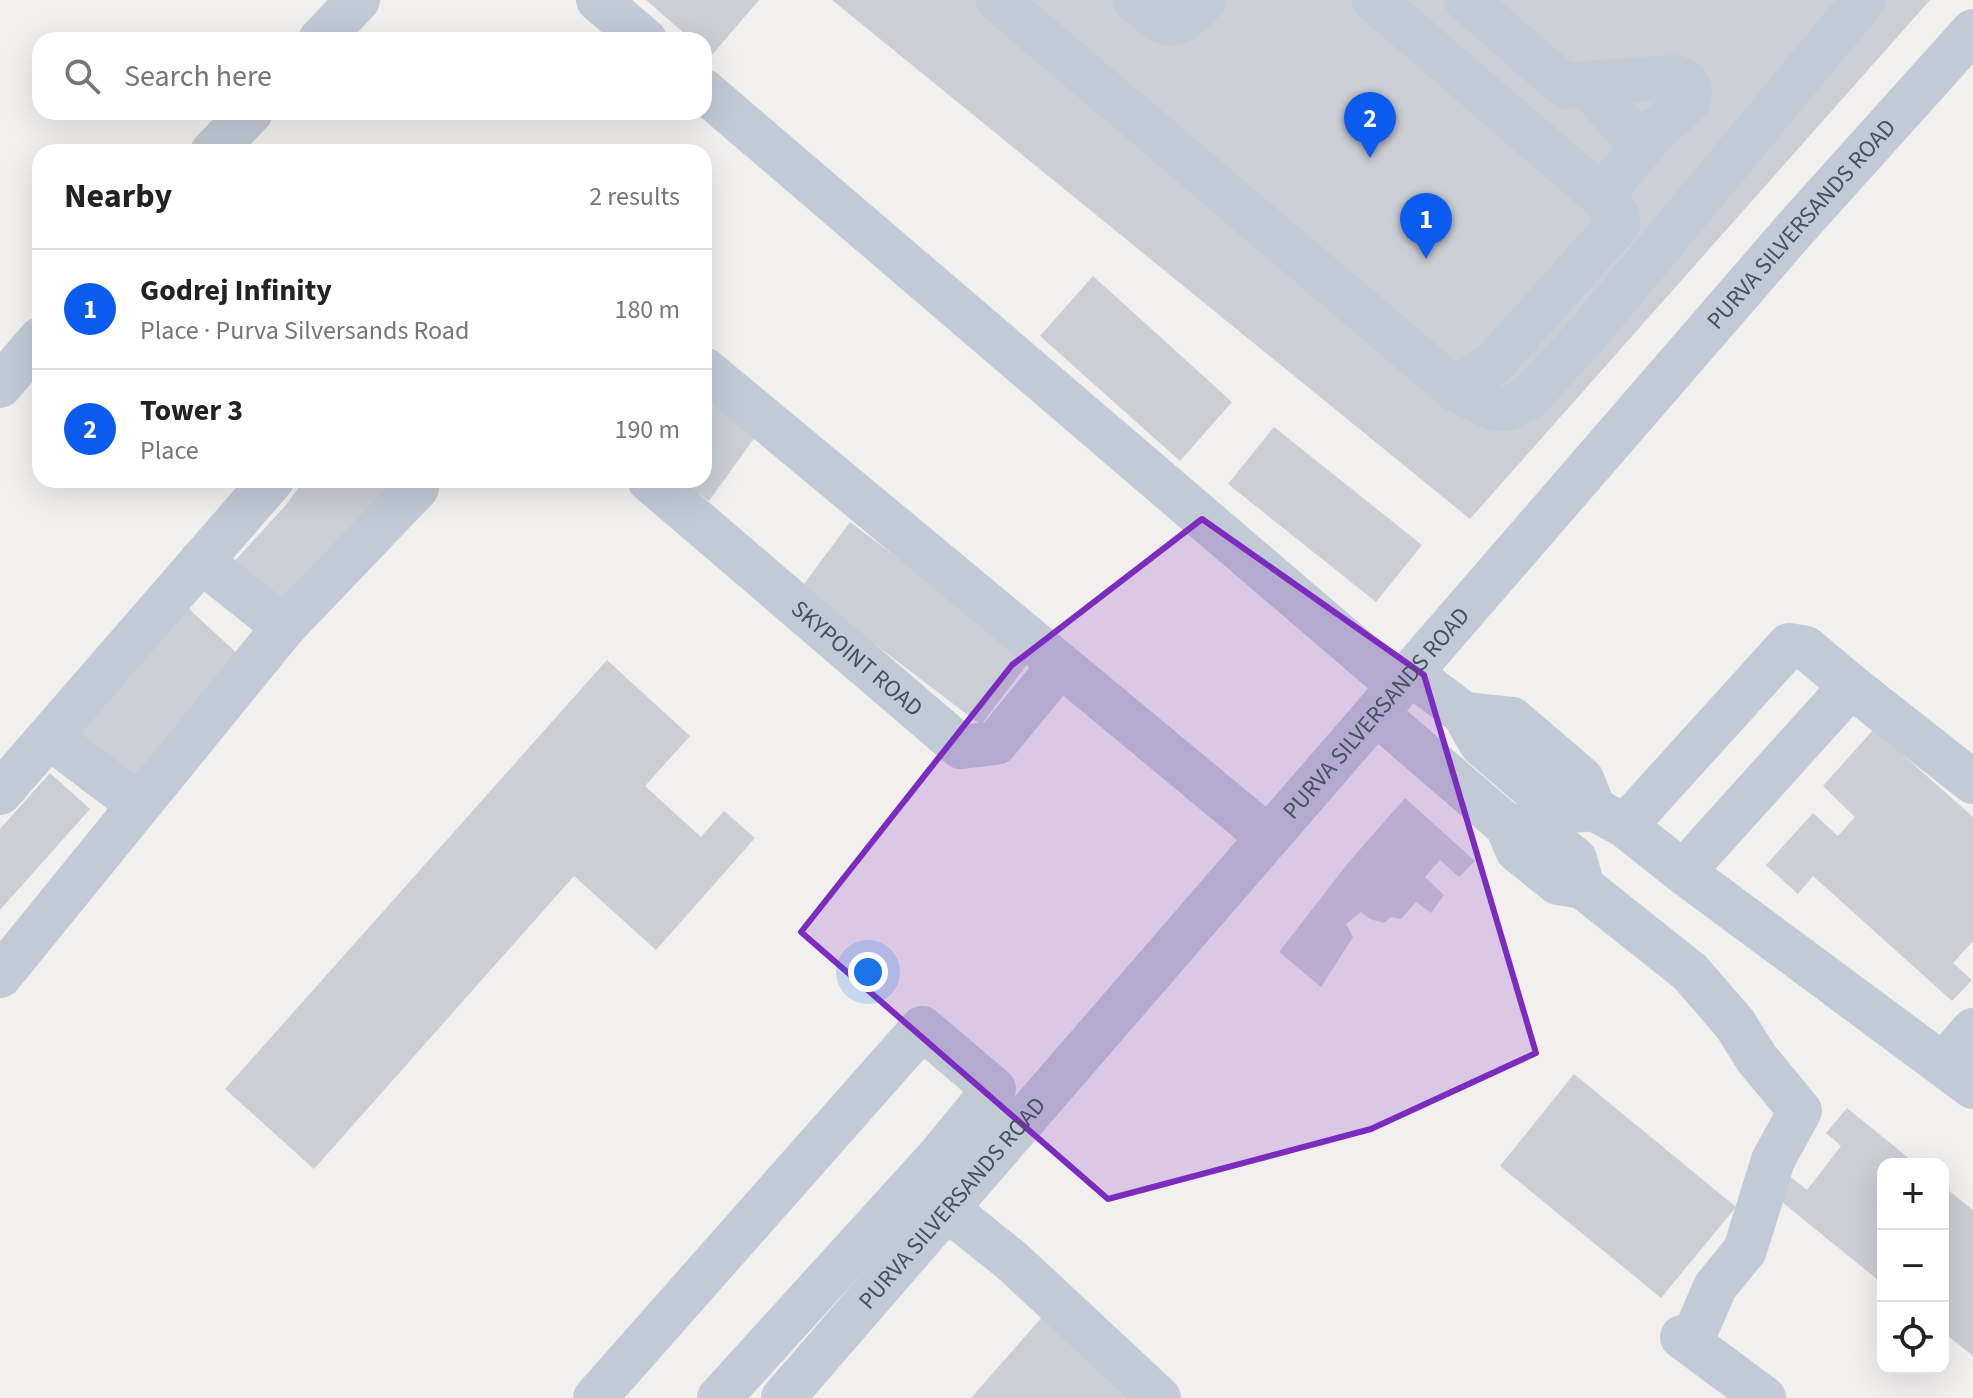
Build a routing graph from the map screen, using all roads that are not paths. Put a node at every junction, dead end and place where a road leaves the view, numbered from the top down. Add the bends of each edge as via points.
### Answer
1 (358, 0) edge
2 (598, 0) edge
3 (998, 0) edge
4 (1135, 0) edge
5 (1204, 0) edge
6 (1374, 0) edge
7 (1466, 0) edge
8 (1864, 0) edge
9 (1973, 31) edge
10 (328, 32) edge
11 (636, 32) edge
12 (1585, 83) junction
13 (712, 98) edge
14 (243, 120) edge
15 (1656, 130) junction
16 (220, 144) edge
17 (1601, 196) junction
18 (32, 348) edge
19 (712, 376) edge
20 (0, 386) edge
21 (1456, 390) junction
22 (265, 488) edge
23 (417, 488) edge
24 (658, 488) edge
25 (201, 561) junction
26 (284, 627) junction
27 (1060, 665) junction
28 (1851, 686) junction
29 (1395, 691) junction
30 (49, 737) junction
31 (1973, 782) edge
32 (0, 793) edge
33 (139, 805) junction
34 (1610, 818) junction
35 (1268, 837) junction
36 (1683, 872) junction
37 (0, 976) edge
38 (1973, 1030) edge
39 (1958, 1075) edge
40 (947, 1209) junction
41 (595, 1398) edge
42 (719, 1398) edge
43 (783, 1398) edge
44 (1159, 1398) edge
45 (1764, 1398) edge

1 - 10 street
2 - 11 street
3 - 21 street
4 - 5 street via 1172,25 1182,23
6 - 17 street
7 - 12 street via 1566,87
8 - 21 street via 1530,397 1508,409 1492,408
9 - 29 street, PURVA SILVERSANDS ROAD
12 - 15 street via 1628,131 1644,135
12 - 15 street via 1684,80 1690,88 1688,101
13 - 29 street
14 - 16 street
15 - 17 street
17 - 21 street via 1616,211 1618,224 1495,362
18 - 20 street
19 - 27 street
22 - 25 street
23 - 26 street
24 - 27 street, SKYPOINT ROAD via 961,747 996,743
25 - 26 street
25 - 30 street
26 - 33 street
27 - 35 street
28 - 31 street
28 - 34 street via 1806,648 1789,645
28 - 36 street
29 - 34 street via 1464,714 1481,744 1560,812
29 - 35 street, PURVA SILVERSANDS ROAD
29 - 45 street via 1507,826 1533,825 1575,859 1583,887 1690,972 1800,1111 1773,1160 1745,1250 1715,1287 1693,1338 1682,1337
30 - 32 street
30 - 33 street
33 - 37 street
34 - 36 street
35 - 40 street, PURVA SILVERSANDS ROAD
36 - 39 street
38 - 39 street
40 - 43 street, PURVA SILVERSANDS ROAD
40 - 44 street via 1012,1261
41 - 42 street via 922,1028 994,1089

